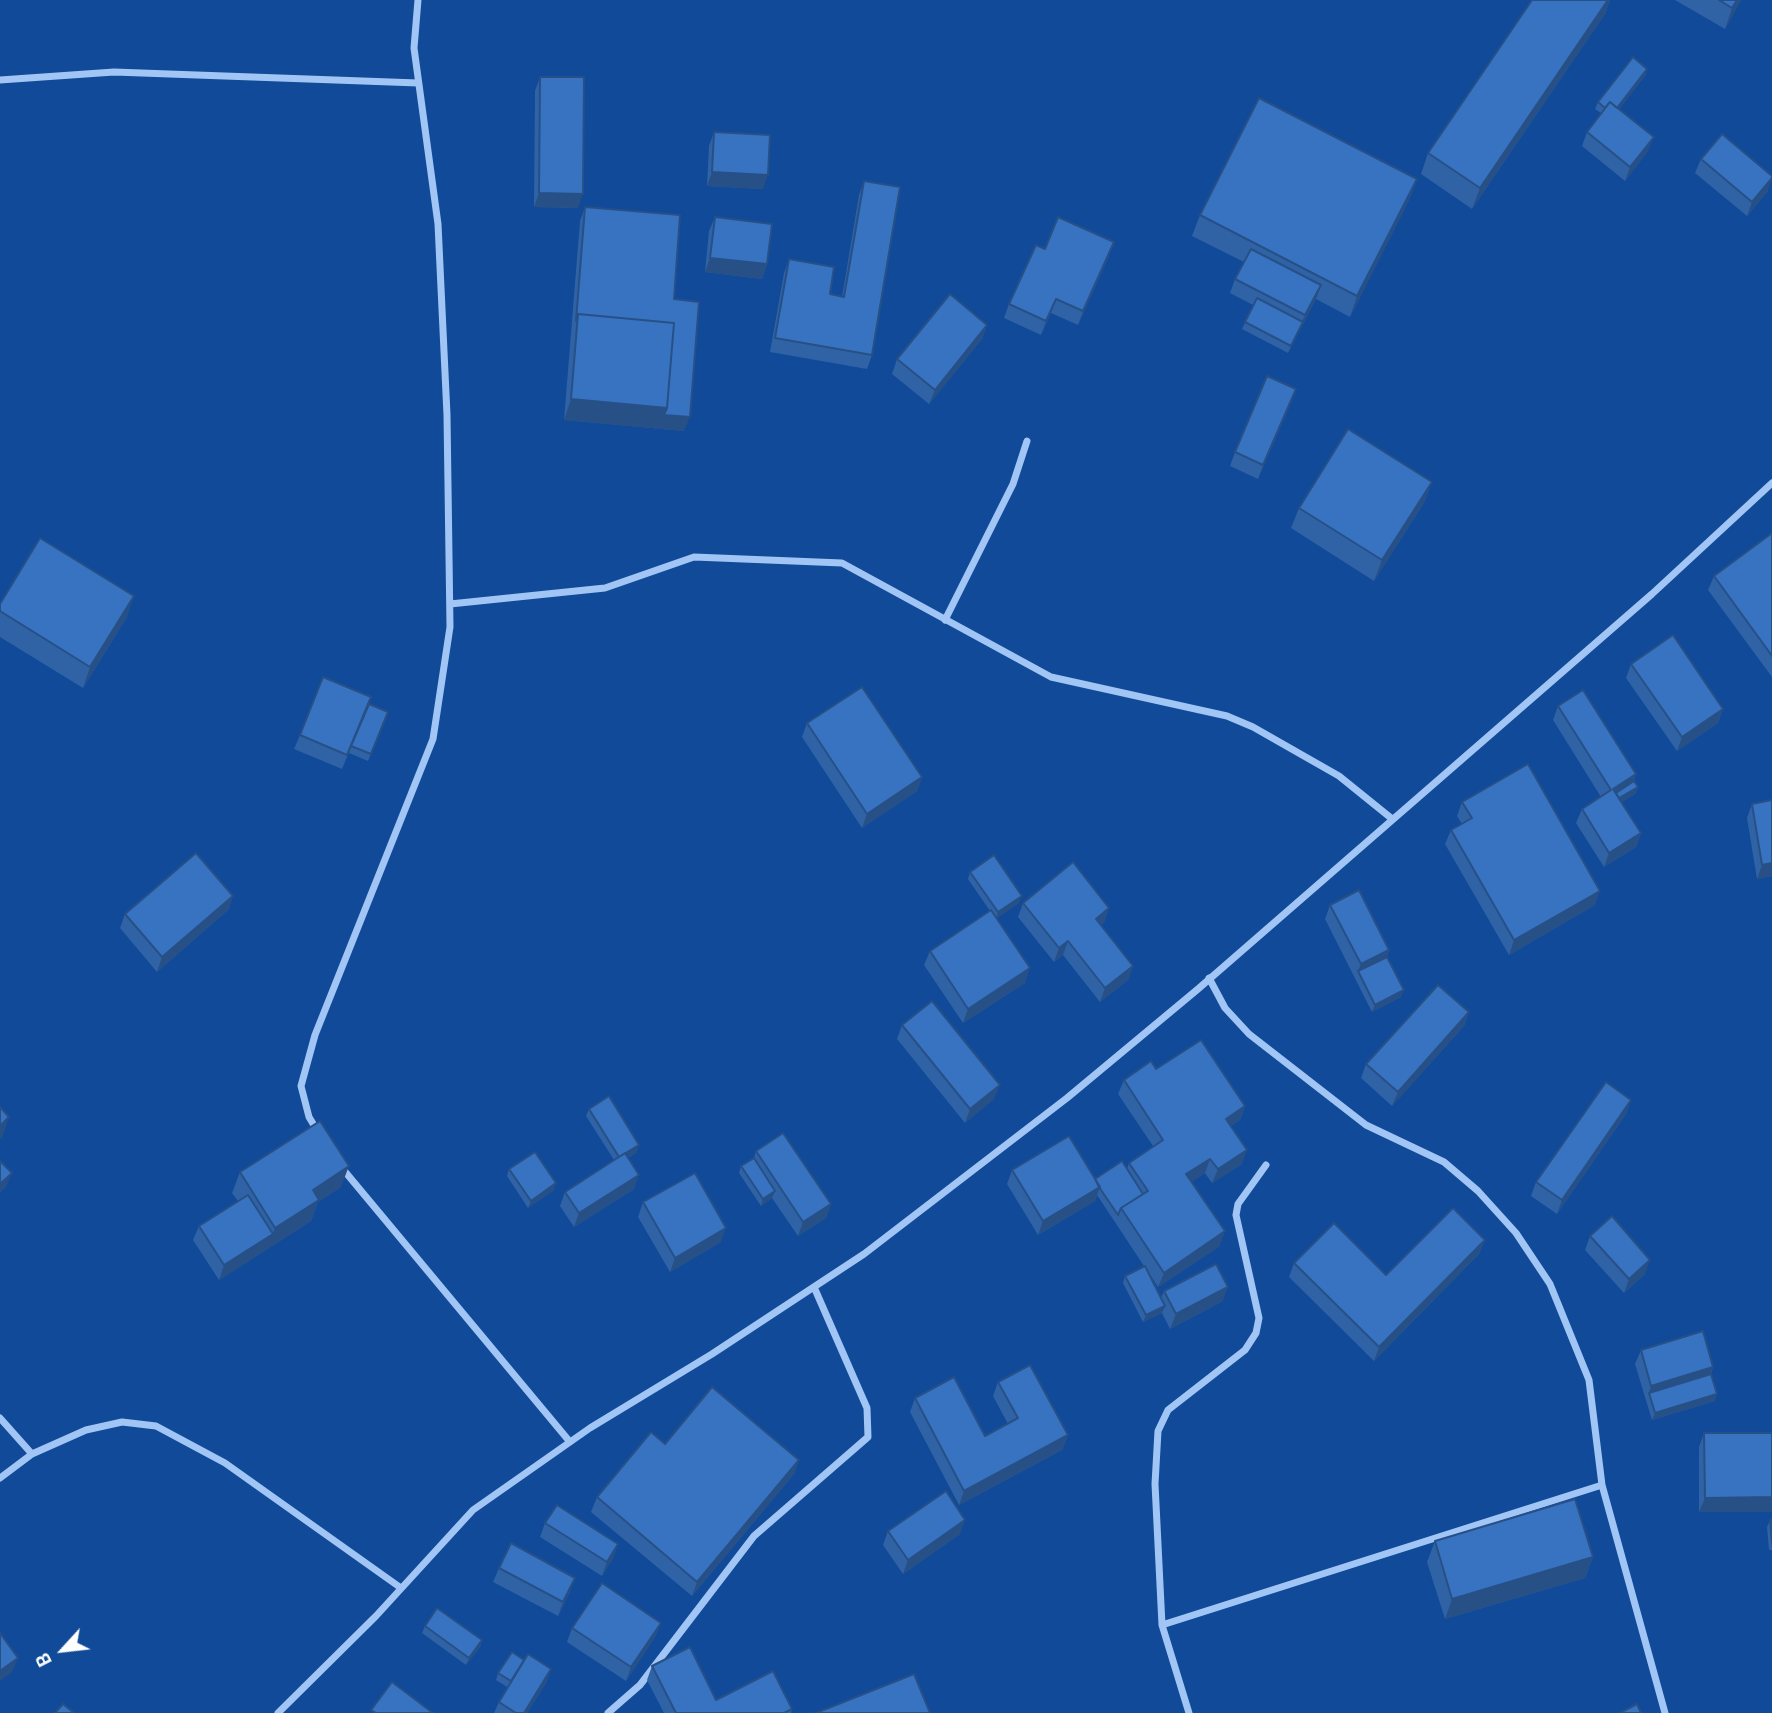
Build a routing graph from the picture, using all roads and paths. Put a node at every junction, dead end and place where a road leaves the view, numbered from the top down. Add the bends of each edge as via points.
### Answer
1 (418, 0) edge
2 (0, 80) edge
3 (418, 83) junction
4 (1027, 441) dead end
5 (1772, 483) edge
6 (450, 604) junction
7 (945, 620) junction
8 (1391, 818) junction
9 (1209, 978) junction
10 (321, 1138) edge
11 (333, 1158) edge
12 (1266, 1165) dead end
13 (814, 1287) junction
14 (0, 1418) edge
15 (569, 1442) junction
16 (32, 1454) junction
17 (0, 1478) edge
18 (1602, 1485) junction
19 (401, 1588) junction
20 (1162, 1625) junction
21 (278, 1713) edge
22 (608, 1713) edge
23 (1189, 1713) edge
24 (1665, 1713) edge

1 - 3 street via 414,48
2 - 3 street via 114,72
3 - 6 street via 438,224
4 - 7 street via 1013,484
5 - 8 street
6 - 7 street via 605,588 694,557 842,564
6 - 10 street via 433,739 315,1035 301,1086 309,1117
7 - 8 street via 1051,677 1227,716 1253,727 1339,776
8 - 9 street
9 - 13 street via 937,1200
9 - 18 street via 1225,1008 1249,1034 1366,1125 1444,1162 1516,1233 1550,1284 1589,1380
11 - 15 street
12 - 20 street via 1238,1204 1236,1215 1259,1318 1256,1333 1245,1350 1168,1410 1158,1431 1155,1484
13 - 15 street
13 - 22 street via 867,1408 868,1437 754,1536 640,1685
14 - 16 street
15 - 19 street via 473,1510
16 - 17 street
16 - 19 street via 86,1430 122,1422 156,1426 225,1463
18 - 20 street
18 - 24 street
19 - 21 street
20 - 23 street

